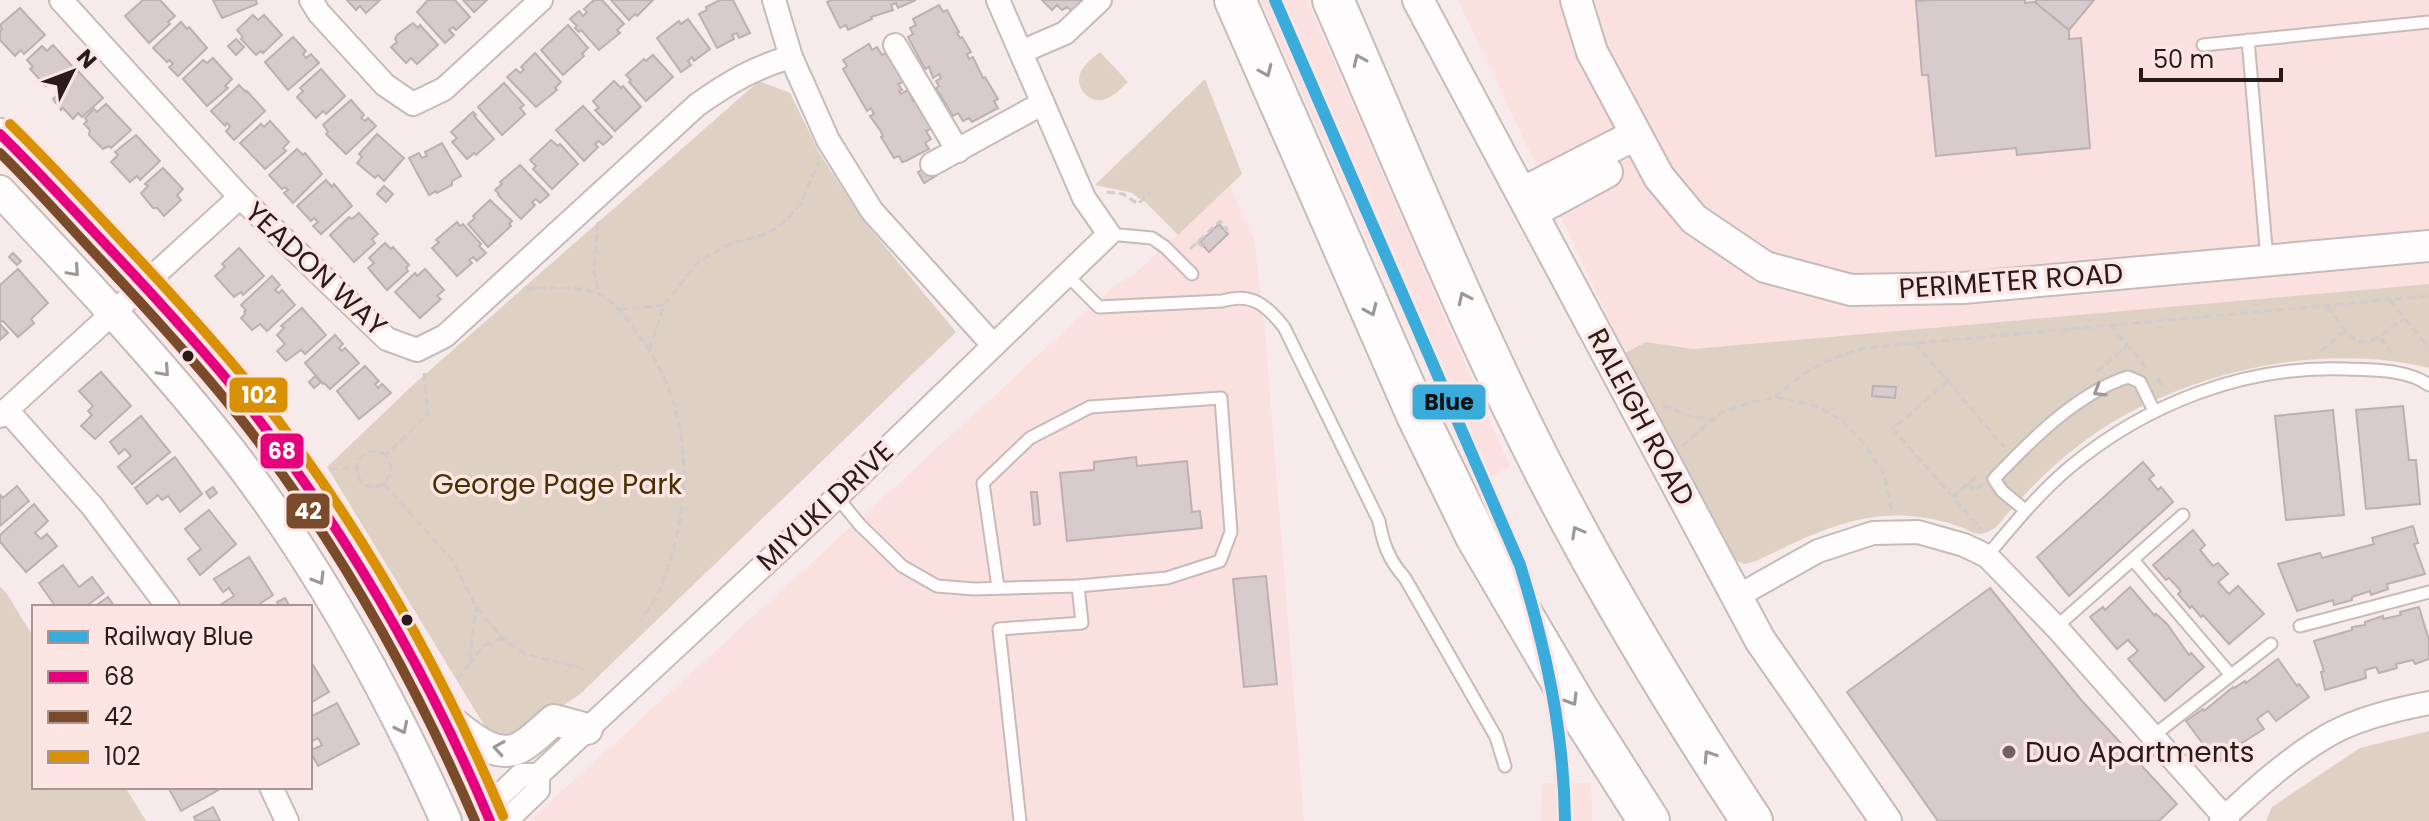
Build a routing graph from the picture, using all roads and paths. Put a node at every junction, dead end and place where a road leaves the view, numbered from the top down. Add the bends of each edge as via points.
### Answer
1 (61, 0) edge
2 (311, 0) edge
3 (541, 0) edge
4 (774, 0) edge
5 (998, 0) edge
6 (1100, 0) edge
7 (1235, 0) edge
8 (1333, 0) edge
9 (1418, 0) edge
10 (1576, 0) edge
11 (2429, 22) edge
12 (2248, 40) junction
13 (895, 45) dead end
14 (2203, 45) dead end
15 (1021, 52) junction
16 (791, 57) junction
17 (1043, 103) junction
18 (0, 134) edge
19 (1639, 143) junction
20 (958, 151) junction
21 (819, 162) dead end
22 (932, 164) dead end
23 (0, 191) edge
24 (1103, 192) dead end
25 (1150, 192) dead end
26 (240, 197) junction
27 (1528, 202) junction
28 (598, 221) dead end
29 (1225, 231) dead end
30 (1109, 234) junction
31 (1197, 242) junction
32 (2429, 246) edge
33 (1206, 249) dead end
34 (1178, 260) junction
35 (2267, 261) junction
36 (1192, 274) dead end
37 (1067, 275) junction
38 (143, 284) junction
39 (525, 289) dead end
40 (599, 294) junction
41 (2429, 296) edge
42 (2390, 300) junction
43 (664, 305) junction
44 (2327, 306) junction
45 (619, 310) junction
46 (112, 313) junction
47 (2404, 318) junction
48 (2110, 325) junction
49 (2345, 331) junction
50 (2380, 338) junction
51 (1915, 343) junction
52 (993, 345) junction
53 (2429, 348) edge
54 (649, 350) junction
55 (2321, 351) dead end
56 (2395, 356) dead end
57 (424, 373) dead end
58 (1948, 381) junction
59 (2429, 385) edge
60 (2165, 388) dead end
61 (1775, 397) junction
62 (1659, 403) dead end
63 (2154, 411) junction
64 (3, 413) edge
65 (1713, 419) junction
66 (1682, 446) dead end
67 (2007, 450) dead end
68 (386, 455) junction
69 (356, 468) junction
70 (330, 469) dead end
71 (384, 484) junction
72 (837, 497) junction
73 (2025, 510) junction
74 (1892, 511) dead end
75 (2183, 515) dead end
76 (1981, 529) dead end
77 (1987, 556) junction
78 (2133, 560) junction
79 (1078, 586) junction
80 (998, 587) junction
81 (2429, 592) edge
82 (1736, 597) junction
83 (166, 605) edge
84 (476, 606) junction
85 (641, 621) dead end
86 (2300, 626) dead end
87 (2056, 627) junction
88 (502, 638) junction
89 (2271, 644) dead end
90 (469, 665) junction
91 (588, 670) dead end
92 (2230, 674) junction
93 (457, 679) dead end
94 (2429, 703) edge
95 (443, 716) junction
96 (587, 729) junction
97 (2153, 736) junction
98 (1505, 766) dead end
99 (272, 789) edge
100 (2225, 820) edge
101 (287, 821) edge
102 (446, 821) edge
103 (489, 821) edge
104 (1020, 821) edge
105 (1649, 821) edge
106 (1752, 821) edge
107 (1886, 821) edge

1 - 26 street, YEADON WAY
2 - 3 street via 385,85 413,104 444,89
4 - 16 street
5 - 15 street
6 - 15 street via 1065,33
7 -> 105 highway via 1417,415 1476,536
106 -> 8 highway via 1697,739 1569,517 1489,353
9 - 27 street, RALEIGH ROAD
10 - 19 street via 1592,52
11 - 12 lane
12 - 14 lane
12 - 35 lane
13 - 20 street
15 - 17 street
16 - 26 street, YEADON WAY via 730,81 697,105 445,336 417,350 387,339
16 - 52 street via 828,140 872,211
17 - 20 street
17 - 30 street via 1084,198
18 - 38 street
19 - 27 street
19 - 35 street, PERIMETER ROAD via 1694,219 1765,267 1851,290 1963,288
20 - 22 street
21 - 43 path via 800,205 778,228 729,244 697,263
23 -> 46 street
24 - 25 path via 1123,194 1138,204
26 - 38 street
27 - 82 street, RALEIGH ROAD
28 - 40 path via 594,270
29 - 31 path via 1220,221
30 - 34 lane via 1152,238
30 - 37 street, MIYUKI DRIVE
31 - 33 path
31 - 34 path
32 - 35 street, PERIMETER ROAD
34 - 36 lane
37 - 52 street, MIYUKI DRIVE
37 - 98 lane via 1099,307 1236,297 1269,308 1284,327 1379,521 1383,546 1496,737
38 - 46 street
38 - 95 street via 244,401 306,484 395,625
39 - 40 path via 562,287
40 - 45 path
41 - 42 path
42 - 44 path
42 - 47 path
43 - 45 path
43 - 54 path
44 - 48 path
44 - 49 path
45 - 54 path
46 - 64 street
46 -> 102 street via 215,431 309,562 367,658
47 - 50 path
47 - 53 path
48 - 51 path
48 - 60 path
49 - 50 path via 2364,342
49 - 55 path
50 - 56 path
51 - 58 path
51 - 61 path via 1864,348 1826,360
52 - 72 street, MIYUKI DRIVE
54 - 85 path via 667,382 685,453 684,506 662,586
57 - 68 path via 428,414
58 - 67 path
58 - 76 path via 1893,429
59 - 63 lane via 2408,375 2317,368 2220,385
61 - 65 path
61 - 74 path via 1819,407 1843,421 1884,474
62 - 65 path via 1685,415
63 - 73 lane via 2069,468
63 -> 73 lane via 2140,382 2128,377 2063,415 1994,479
64 - 83 street via 92,506
65 - 66 path
68 - 69 path via 365,453
68 - 71 path via 392,470
69 - 70 path
69 - 71 path via 365,485
71 - 84 path via 452,560
72 - 80 lane via 902,566 937,586
72 - 96 street, MIYUKI DRIVE
73 - 77 lane
75 - 78 lane
77 - 82 street via 1918,532 1873,533 1818,551
77 - 87 street
78 - 87 lane
78 - 92 lane
79 - 80 lane
79 - 80 lane via 1167,578 1220,561 1231,532 1221,398 1090,407 1030,438 983,483
79 - 104 lane via 1082,623 999,629
81 - 86 lane
82 - 107 street, RALEIGH ROAD
84 - 88 path
84 - 90 path
87 - 97 street
88 - 90 path via 483,646
88 - 91 path via 525,654
89 - 92 lane
90 - 93 path
92 - 97 lane
94 - 100 street via 2335,732 2287,763
96 -> 95 street via 554,720 517,748 501,751
95 - 103 street
96 - 103 street, MIYUKI DRIVE via 538,775 521,775 508,786 494,801
97 - 100 street
99 - 101 street

